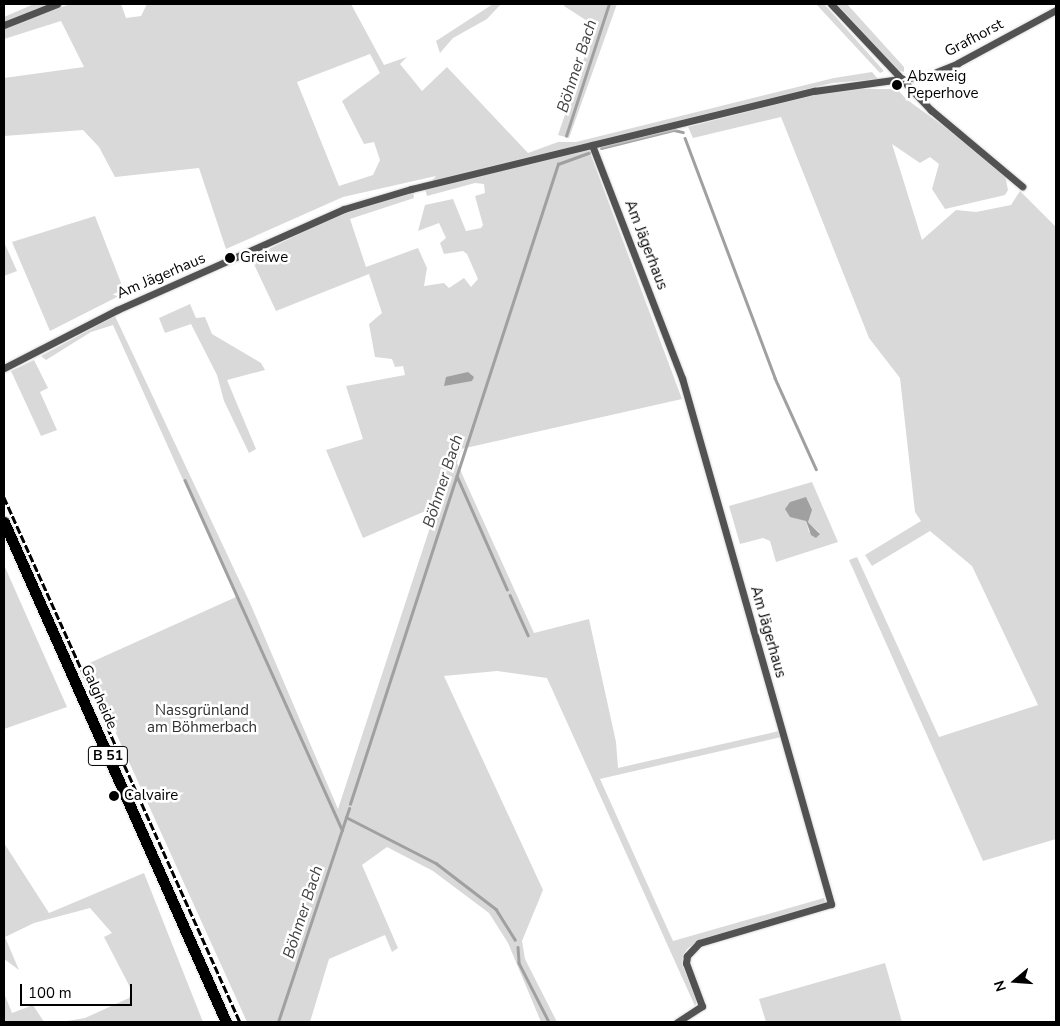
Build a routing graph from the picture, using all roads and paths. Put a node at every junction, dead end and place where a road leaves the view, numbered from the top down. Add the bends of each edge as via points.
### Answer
1 (57, 4) edge
2 (832, 4) edge
3 (1056, 10) edge
4 (4, 25) edge
5 (901, 79) junction
6 (592, 145) junction
7 (1022, 186) dead end
8 (4, 368) edge
9 (4, 522) edge
10 (226, 1022) edge
11 (677, 1022) edge

1 - 4 street
2 - 5 street
3 - 5 street, Grafhorst via 958,64 929,75
5 - 6 street, Am Jägerhaus via 814,90
5 - 7 street via 931,110
6 - 8 street, Am Jägerhaus via 344,208 108,314
6 - 11 street, Am Jägerhaus via 682,378 831,904 699,943 687,956 686,964 702,1006
9 - 10 main road, Galgheide / B 51

